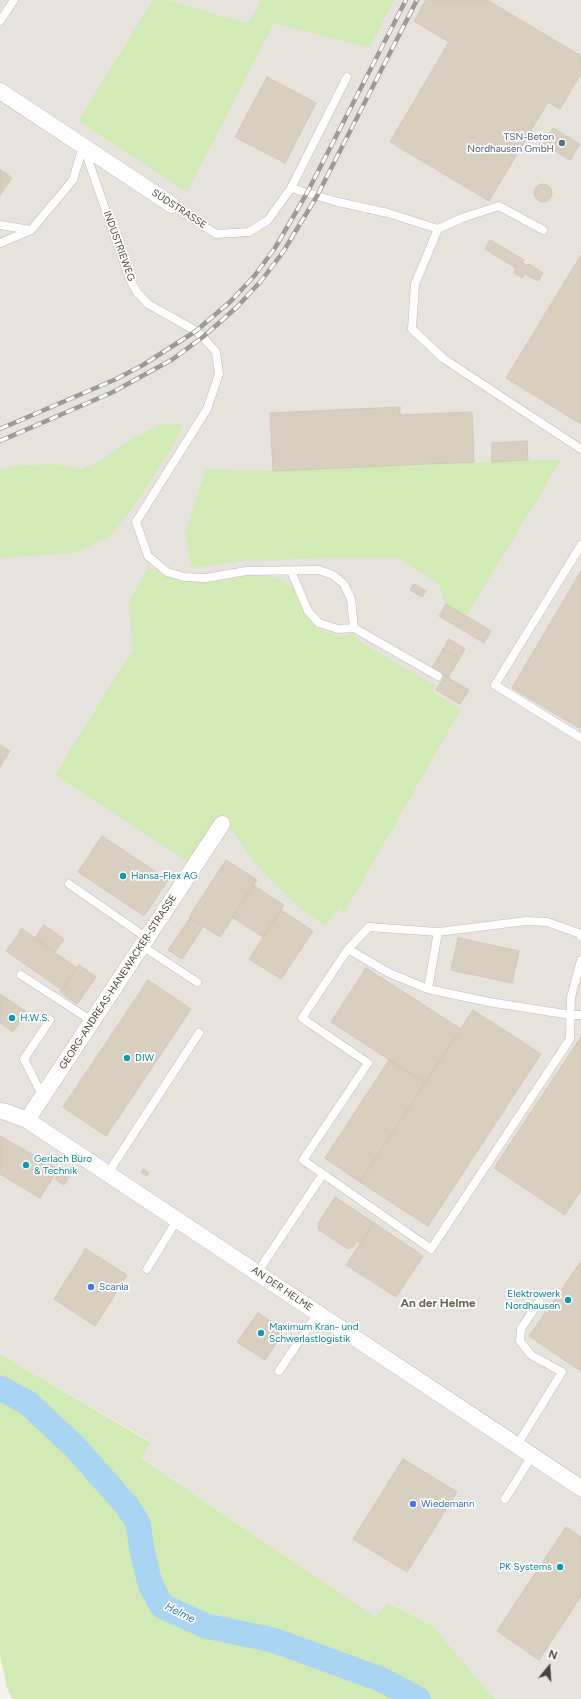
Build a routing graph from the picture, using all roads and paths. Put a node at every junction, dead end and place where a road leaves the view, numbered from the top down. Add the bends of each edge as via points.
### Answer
1 (14, 0) edge
2 (0, 21) edge
3 (347, 77) dead end
4 (0, 91) edge
5 (83, 146) junction
6 (291, 188) junction
7 (172, 205) joint
8 (0, 224) edge
9 (438, 229) junction
10 (31, 230) junction
11 (543, 230) dead end
12 (0, 243) edge
13 (581, 449) edge
14 (581, 545) edge
15 (291, 572) junction
16 (354, 628) junction
17 (438, 676) dead end
18 (581, 738) edge
19 (222, 824) dead end
20 (69, 884) dead end
21 (438, 932) junction
22 (581, 936) edge
23 (144, 942) junction
24 (348, 949) junction
25 (581, 960) edge
26 (21, 975) dead end
27 (197, 982) dead end
28 (428, 989) junction
29 (571, 1015) junction
30 (581, 1015) edge
31 (50, 1020) dead end
32 (92, 1022) junction
33 (199, 1033) dead end
34 (44, 1095) junction
35 (0, 1111) edge
36 (27, 1120) junction
37 (108, 1173) junction
38 (323, 1174) junction
39 (177, 1220) junction
40 (147, 1269) dead end
41 (257, 1273) junction
42 (539, 1302) dead end
43 (318, 1313) junction
44 (279, 1371) dead end
45 (517, 1445) junction
46 (532, 1456) junction
47 (581, 1488) edge
48 (505, 1499) dead end

1 - 2 lane
3 - 6 lane, SÜDSTRASSE
4 - 5 street, SÜDSTRASSE
5 - 7 street, SÜDSTRASSE
5 - 10 lane via 73,180
5 - 15 lane, INDUSTRIEWEG via 136,291 148,304 196,331 216,352 219,374 207,409 136,522 148,556 167,572 184,577 206,578 246,571
6 - 7 lane, SÜDSTRASSE via 268,220 250,232 216,234
6 - 9 lane
8 - 10 lane
9 - 11 lane via 499,206
9 - 13 lane via 415,284 412,329 444,359
10 - 12 lane
14 - 18 lane via 495,686
15 - 16 lane via 308,610 318,623 338,628
15 - 16 lane via 319,570 333,575 344,584 351,599
16 - 17 lane
19 - 23 street, GEORG-ANDREAS-HANEWACKER-STRASSE
20 - 23 lane
21 - 22 lane via 526,921 548,922
21 - 24 lane via 369,927
21 - 28 lane
23 - 27 lane
23 - 32 street, GEORG-ANDREAS-HANEWACKER-STRASSE
24 - 28 lane via 389,973
24 - 38 lane via 302,1018 368,1063 303,1160
25 - 29 lane via 571,998
26 - 32 lane
28 - 29 lane
29 - 30 lane
29 - 38 lane via 570,1039 431,1249
31 - 34 lane via 24,1059
32 - 34 street, GEORG-ANDREAS-HANEWACKER-STRASSE
33 - 37 lane
34 - 36 street, GEORG-ANDREAS-HANEWACKER-STRASSE
35 - 36 street, AN DER HELME
36 - 37 street, AN DER HELME
37 - 39 street, AN DER HELME
38 - 41 lane
39 - 40 lane
39 - 41 street, AN DER HELME
41 - 43 street, AN DER HELME
42 - 45 lane via 521,1329 520,1341 531,1355 562,1372
43 - 44 lane
43 - 45 street, AN DER HELME
45 - 46 street, AN DER HELME
46 - 47 street, AN DER HELME
46 - 48 lane

